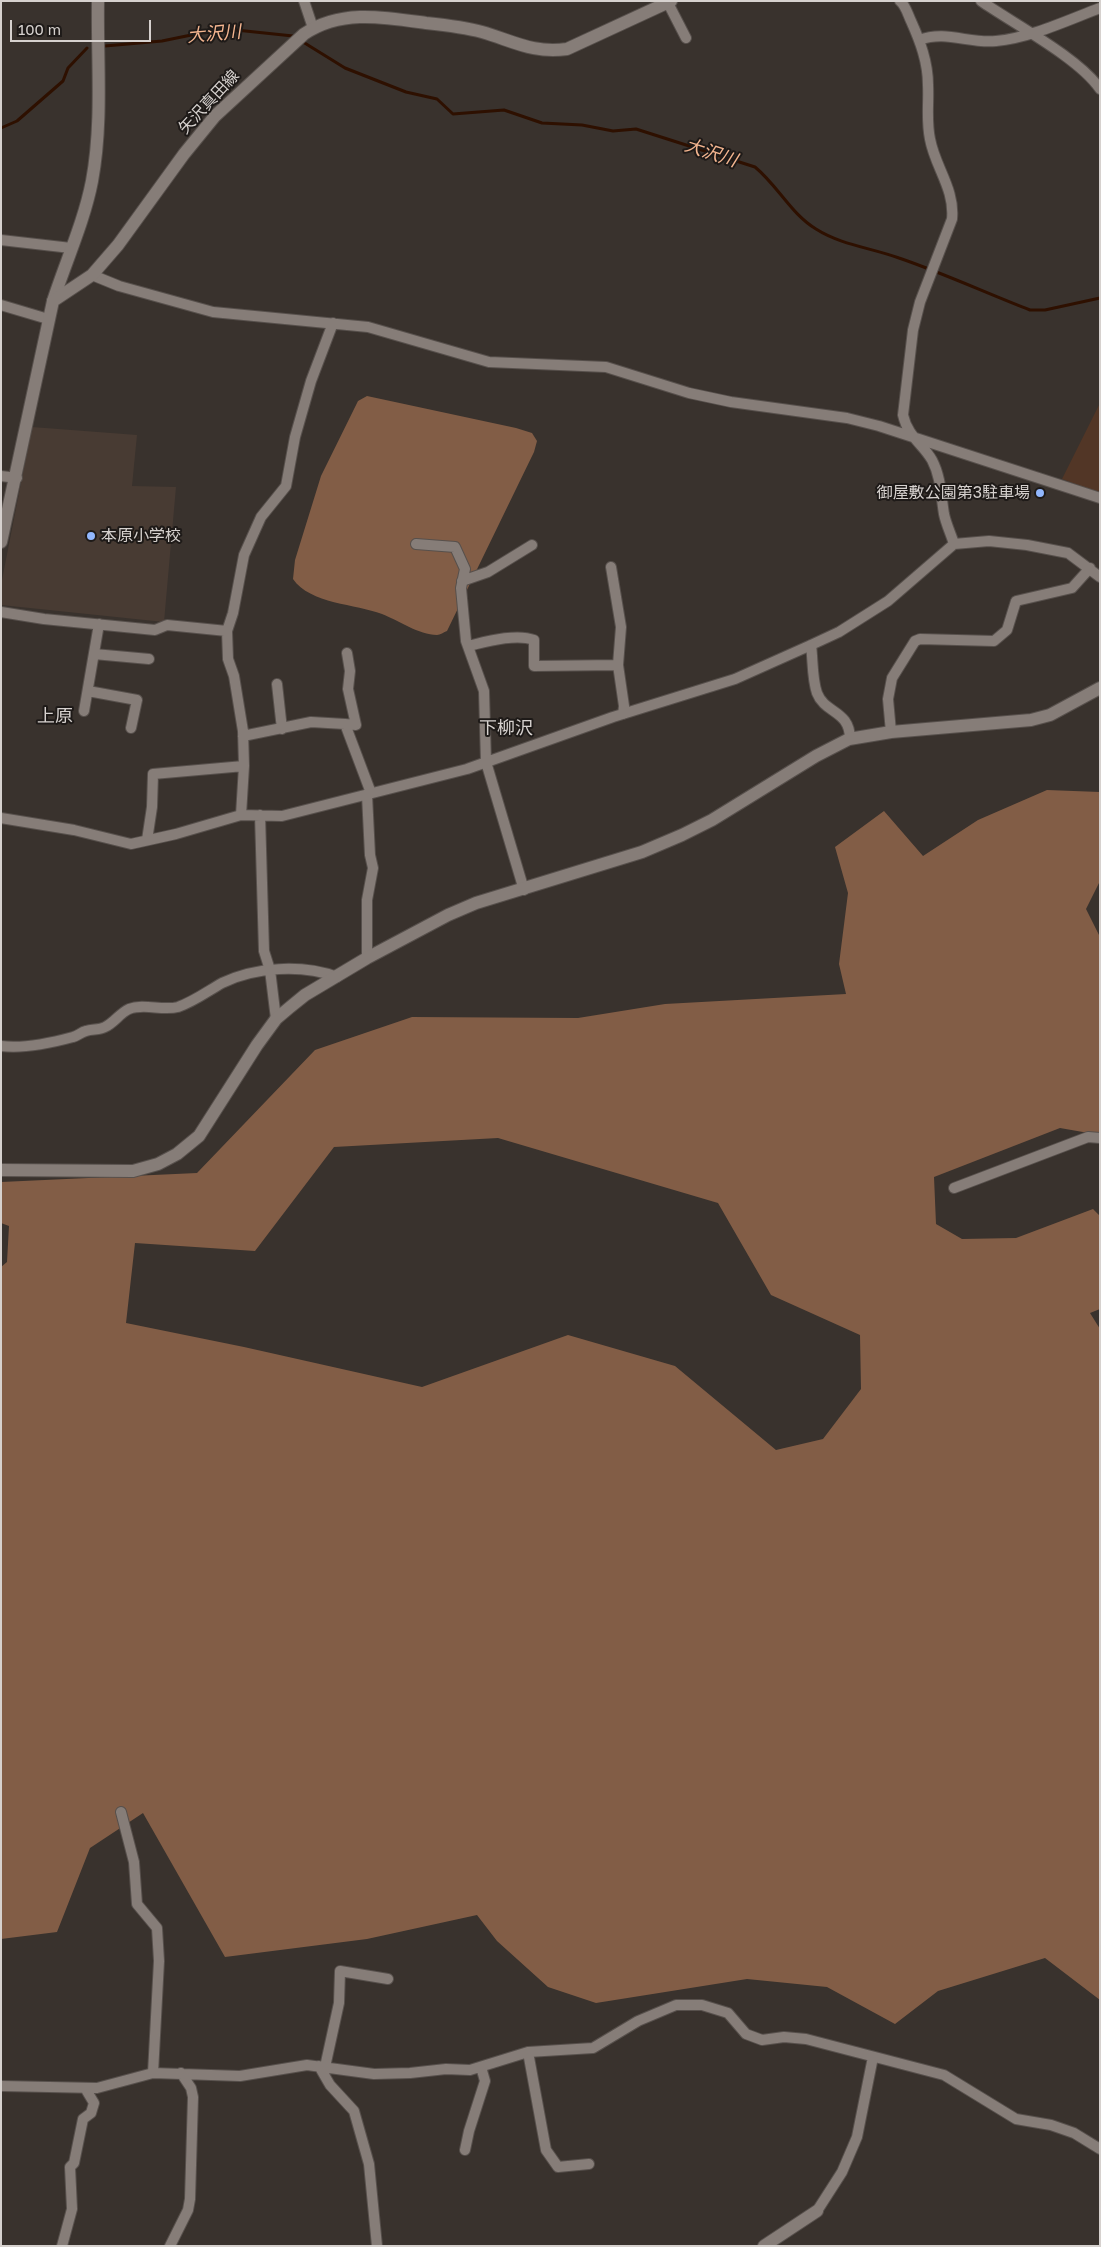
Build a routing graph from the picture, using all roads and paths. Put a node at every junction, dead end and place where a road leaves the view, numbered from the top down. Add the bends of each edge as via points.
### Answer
1 (98, 1) edge
2 (304, 1) edge
3 (900, 1) edge
4 (981, 1) edge
5 (670, 2) edge
6 (1100, 8) edge
7 (314, 28) junction
8 (1030, 33) junction
9 (686, 38) dead end
10 (920, 40) junction
11 (1100, 89) edge
12 (1, 240) edge
13 (71, 248) junction
14 (92, 275) junction
15 (53, 301) junction
16 (1, 305) edge
17 (48, 319) junction
18 (333, 323) junction
19 (913, 439) junction
20 (1, 476) edge
21 (17, 478) junction
22 (1100, 498) edge
23 (1, 542) edge
24 (416, 544) dead end
25 (532, 544) dead end
26 (954, 544) junction
27 (610, 567) dead end
28 (1090, 568) junction
29 (1100, 577) edge
30 (462, 581) junction
31 (1, 612) edge
32 (99, 624) junction
33 (227, 631) junction
34 (810, 645) junction
35 (468, 646) junction
36 (347, 652) dead end
37 (94, 654) junction
38 (149, 659) dead end
39 (618, 665) junction
40 (277, 684) dead end
41 (1100, 688) edge
42 (88, 691) junction
43 (84, 711) dead end
44 (623, 714) junction
45 (345, 724) junction
46 (131, 728) dead end
47 (282, 729) junction
48 (891, 732) junction
49 (243, 736) junction
50 (850, 739) junction
51 (486, 762) junction
52 (244, 766) junction
53 (369, 794) junction
54 (241, 815) junction
55 (260, 815) junction
56 (1, 818) edge
57 (147, 840) junction
58 (524, 890) junction
59 (366, 958) junction
60 (270, 970) junction
61 (337, 977) junction
62 (276, 1019) junction
63 (1, 1046) edge
64 (1100, 1138) edge
65 (1, 1170) edge
66 (954, 1188) dead end
67 (121, 1812) dead end
68 (388, 1979) dead end
69 (528, 2052) junction
70 (873, 2057) junction
71 (322, 2066) junction
72 (481, 2067) junction
73 (153, 2072) junction
74 (181, 2073) junction
75 (1, 2086) edge
76 (85, 2088) junction
77 (1100, 2149) edge
78 (465, 2150) dead end
79 (589, 2164) dead end
80 (817, 2211) joint
81 (62, 2246) edge
82 (170, 2246) edge
83 (377, 2246) edge
84 (764, 2246) edge

1 - 13 street via 98,101 92,180
2 - 7 street
3 - 10 street
4 - 8 street
5 - 7 street, 矢沢真田線 via 567,49 548,52 468,28 372,16 350,17
5 - 9 street
6 - 8 street
7 - 14 street, 矢沢真田線 via 275,58 215,116
8 - 10 street via 994,42 931,35
8 - 11 street via 1078,66
10 - 19 street via 928,84 930,140 951,195 953,209 913,330 903,415
12 - 13 street
13 - 15 street
14 - 15 street, 矢沢真田線
14 - 18 street via 119,286 213,312
15 - 17 street
16 - 17 street
17 - 21 street
18 - 19 street via 368,327 489,362 606,367 689,393 847,418
18 - 33 street via 295,437 286,486 261,516 244,554
19 - 22 street
19 - 26 street via 932,460 938,474 945,517
20 - 21 street
21 - 23 street
24 - 30 street via 455,548 465,569
25 - 30 street via 488,572
26 - 28 street via 989,540 1027,545 1068,553
26 - 34 street via 888,602
27 - 39 street via 621,627
28 - 29 street
28 - 48 street via 1072,588 1016,601 1007,630 994,641 915,641 892,678 888,699
30 - 35 street
31 - 32 street
32 - 33 street via 155,630 167,625
32 - 37 street
33 - 49 street via 228,659 234,676
34 - 44 street via 735,679
34 - 50 street via 818,693 824,703 847,723
35 - 39 street via 491,640 528,638 534,640 534,666
35 - 51 street via 484,691
36 - 45 street via 348,689 356,725
37 - 38 street
37 - 42 street
39 - 44 street
40 - 47 street
41 - 48 street via 1050,715 1031,720
42 - 43 street
42 - 46 street via 138,700
44 - 51 street
45 - 47 street via 311,722
45 - 53 street
47 - 49 street
48 - 50 street
49 - 52 street
50 - 58 street via 682,835 642,852
51 - 53 street
51 - 58 street
52 - 54 street
52 - 57 street via 154,774
53 - 55 street via 282,816
53 - 59 street via 373,868 367,900
54 - 55 street
54 - 57 street
55 - 60 street via 264,950
56 - 57 street via 74,830 131,844
58 - 59 street via 476,903 448,915
59 - 61 street
60 - 61 street via 323,972
60 - 62 street
60 - 63 street via 224,982 179,1006 128,1010 104,1028 84,1031 75,1037
61 - 62 street via 305,995
62 - 65 street via 199,1136 177,1154 133,1171
64 - 66 street via 1088,1137
67 - 73 street via 134,1862 137,1904 157,1928 159,1961
68 - 71 street via 340,1971 339,2003
69 - 70 street via 593,2048 638,2020 676,2005 702,2005 728,2013 746,2034 762,2040 806,2039
69 - 72 street
69 - 79 street via 546,2150 558,2167
70 - 77 street via 944,2075 1016,2119 1074,2133
70 - 80 street via 857,2137 838,2178
71 - 72 street via 374,2074
71 - 74 street via 308,2065 240,2076
71 - 83 street via 330,2085 354,2111 368,2164
72 - 78 street via 485,2081
73 - 74 street
73 - 76 street via 97,2088
74 - 82 street via 193,2097 190,2199
75 - 76 street
76 - 81 street via 94,2104 91,2113 83,2119 74,2163 70,2167 72,2209
80 - 84 street

